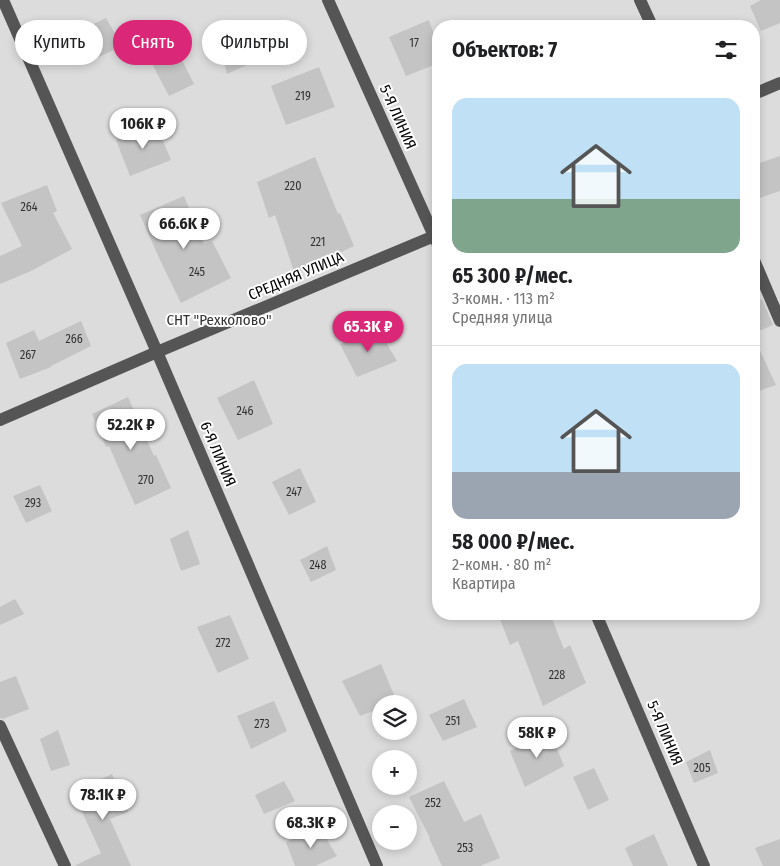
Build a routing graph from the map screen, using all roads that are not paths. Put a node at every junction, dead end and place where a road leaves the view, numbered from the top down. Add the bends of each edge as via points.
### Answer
1 (3, 0) edge
2 (328, 0) edge
3 (640, 0) edge
4 (649, 20) edge
5 (780, 83) edge
6 (760, 91) edge
7 (432, 229) edge
8 (432, 242) edge
9 (760, 274) edge
10 (780, 321) edge
11 (157, 352) junction
12 (0, 420) edge
13 (599, 620) edge
14 (0, 726) edge
15 (65, 866) edge
16 (377, 866) edge
17 (704, 866) edge

1 - 11 street, 6-Я ЛИНИЯ
2 - 7 street, 5-Я ЛИНИЯ
3 - 4 street
5 - 6 street
8 - 11 street, СРЕДНЯЯ УЛИЦА
9 - 10 street
11 - 12 street, СРЕДНЯЯ УЛИЦА
11 - 16 street, 6-Я ЛИНИЯ
13 - 17 street, 5-Я ЛИНИЯ
14 - 15 street

